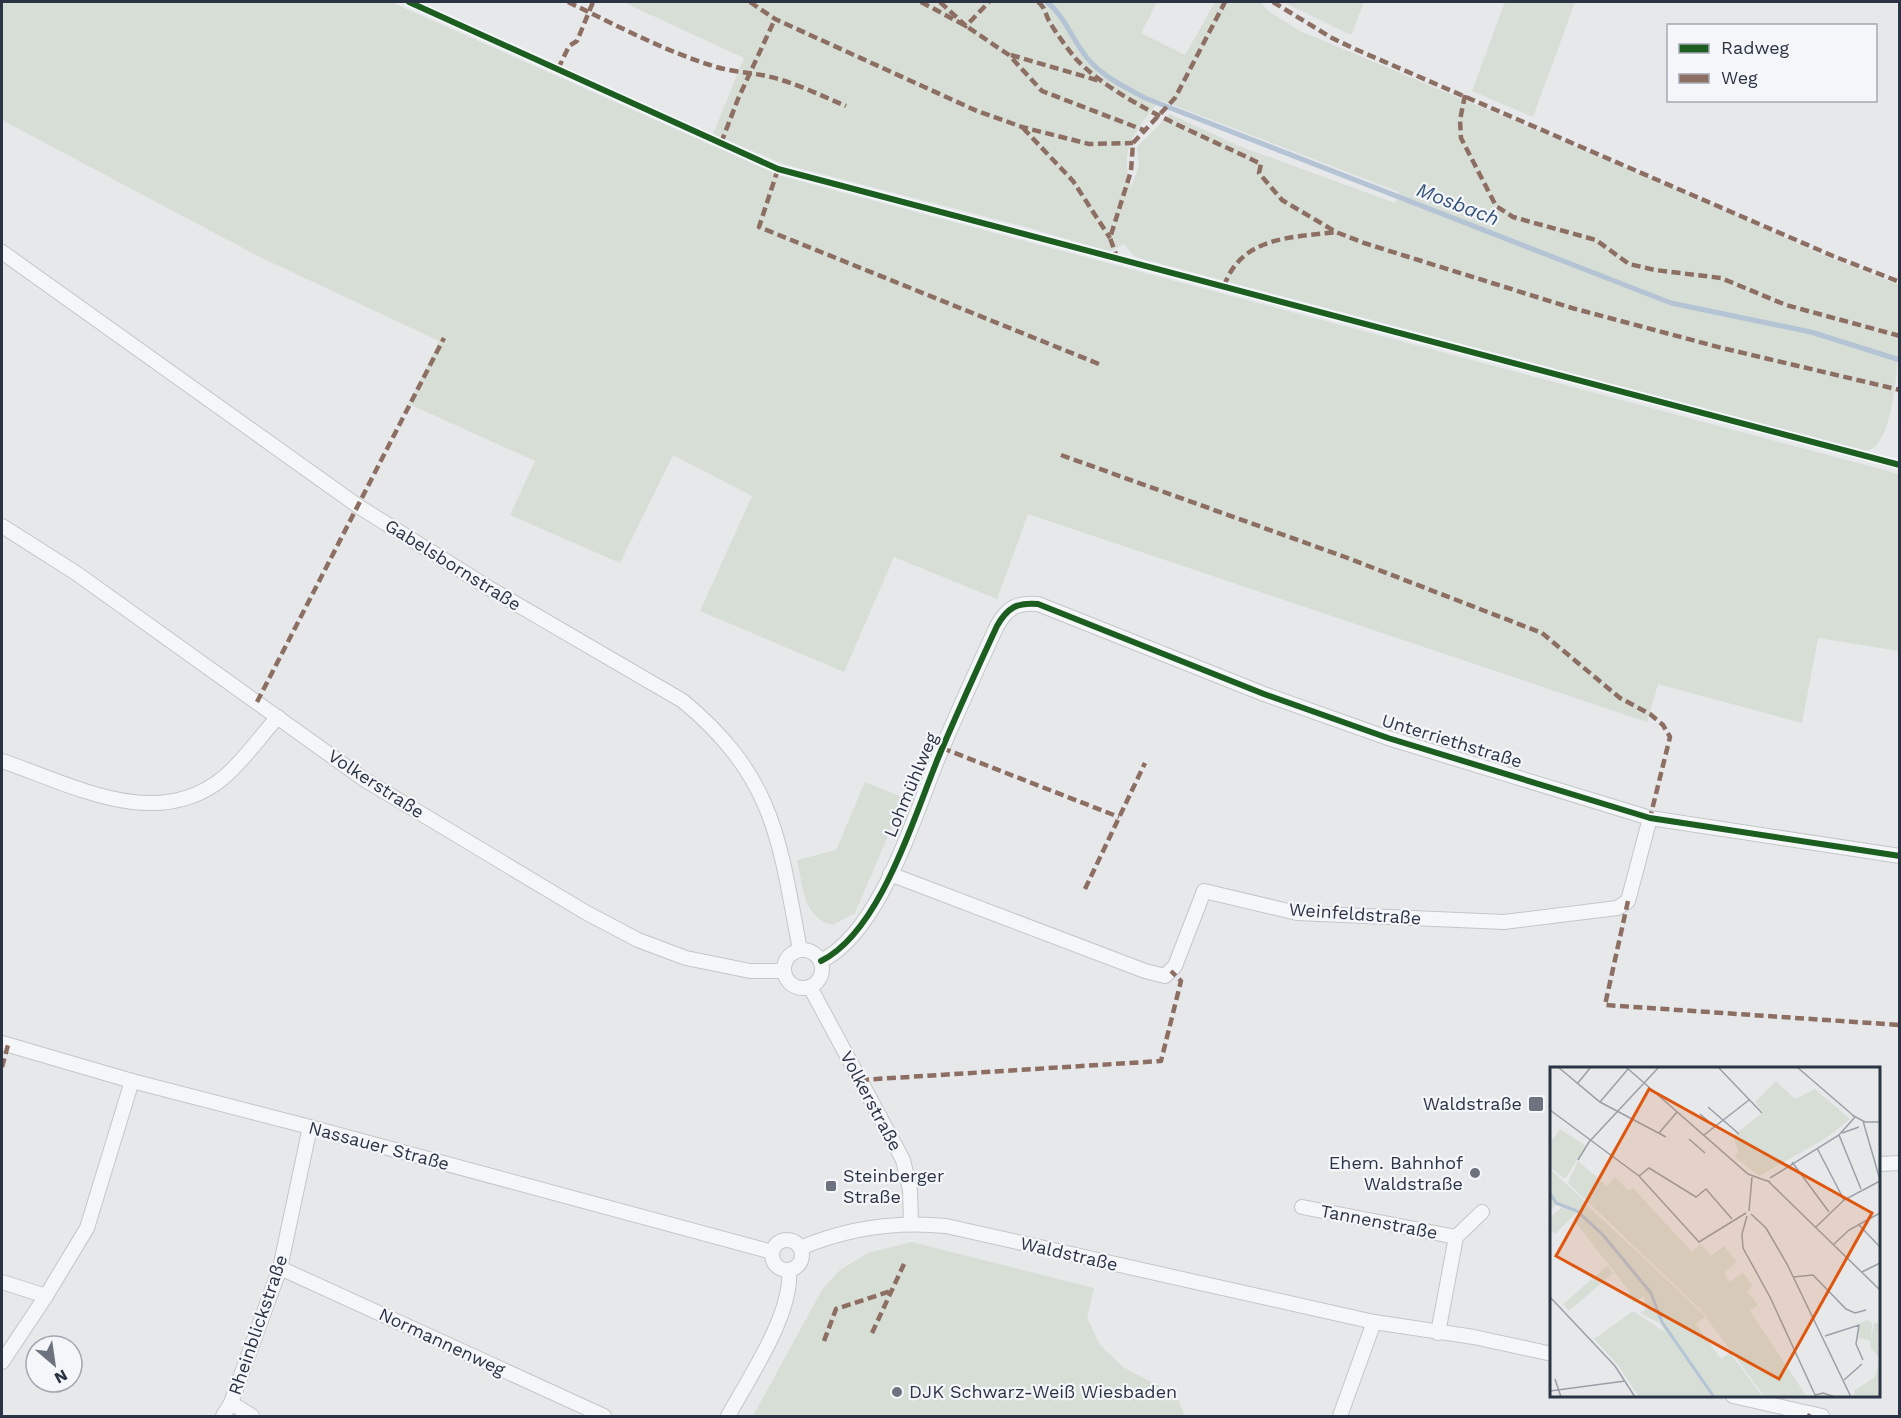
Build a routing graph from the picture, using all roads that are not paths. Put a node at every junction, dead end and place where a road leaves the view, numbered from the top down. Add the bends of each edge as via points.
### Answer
1 (2, 252) edge
2 (2, 526) edge
3 (1012, 607) joint
4 (278, 717) junction
5 (2, 761) edge
6 (1650, 819) junction
7 (1899, 856) edge
8 (891, 874) junction
9 (800, 950) junction
10 (821, 961) junction
11 (784, 971) junction
12 (810, 987) junction
13 (2, 1043) edge
14 (132, 1081) junction
15 (310, 1127) junction
16 (1899, 1163) edge
17 (1880, 1164) edge
18 (1302, 1207) dead end
19 (1482, 1212) dead end
20 (911, 1222) junction
21 (1456, 1237) junction
22 (800, 1248) junction
23 (772, 1252) junction
24 (280, 1268) junction
25 (789, 1270) junction
26 (2, 1282) edge
27 (46, 1296) junction
28 (1374, 1322) junction
29 (1438, 1333) junction
30 (1550, 1354) edge
31 (2, 1362) edge
32 (1741, 1397) edge
33 (231, 1403) junction
34 (223, 1416) edge
35 (252, 1416) edge
36 (604, 1416) edge
37 (728, 1416) edge
38 (1340, 1416) edge
39 (1822, 1416) edge

1 - 9 street, Gabelsbornstraße via 358,506 683,701 711,725 750,774 771,815
2 - 4 street, Volkerstraße via 76,573
3 - 6 street, Unterriethstraße via 1038,604 1388,738
3 - 8 street, Lohmühlweg via 993,636 942,748
4 - 5 street via 224,778 203,791 157,805 94,794
4 - 11 street, Volkerstraße via 365,780 638,940 686,958 750,971
6 - 7 street, Unterriethstraße
6 - 8 street, Weinfeldstraße via 1628,901 1617,908 1503,922 1297,913 1204,891 1176,966 1165,976
8 - 10 street, Lohmühlweg via 858,930 834,955
9 - 10 street via 815,953
9 - 11 street via 786,960
10 - 12 street via 820,979
11 - 12 street via 793,986
12 - 20 street, Volkerstraße via 903,1160 910,1190
13 - 14 street, Nassauer Straße
14 - 15 street, Nassauer Straße
14 - 27 street via 87,1228
15 - 23 street, Nassauer Straße
15 - 24 street, Rheinblickstraße
16 - 17 street
18 - 21 street, Tannenstraße
19 - 21 street, Tannenstraße
20 - 22 street, Waldstraße via 833,1236
20 - 28 street, Waldstraße via 955,1228
21 - 29 street, Tannenstraße
22 - 23 street via 784,1240
22 - 25 street via 800,1262
23 - 25 street via 776,1266
24 - 33 street, Rheinblickstraße
24 - 36 street, Normannenweg
25 - 37 street via 790,1287 780,1318
26 - 27 street
27 - 31 street
28 - 29 street, Waldstraße
28 - 38 street
29 - 30 street, Waldstraße
32 - 39 street
33 - 34 street, Rheinblickstraße
33 - 35 street

